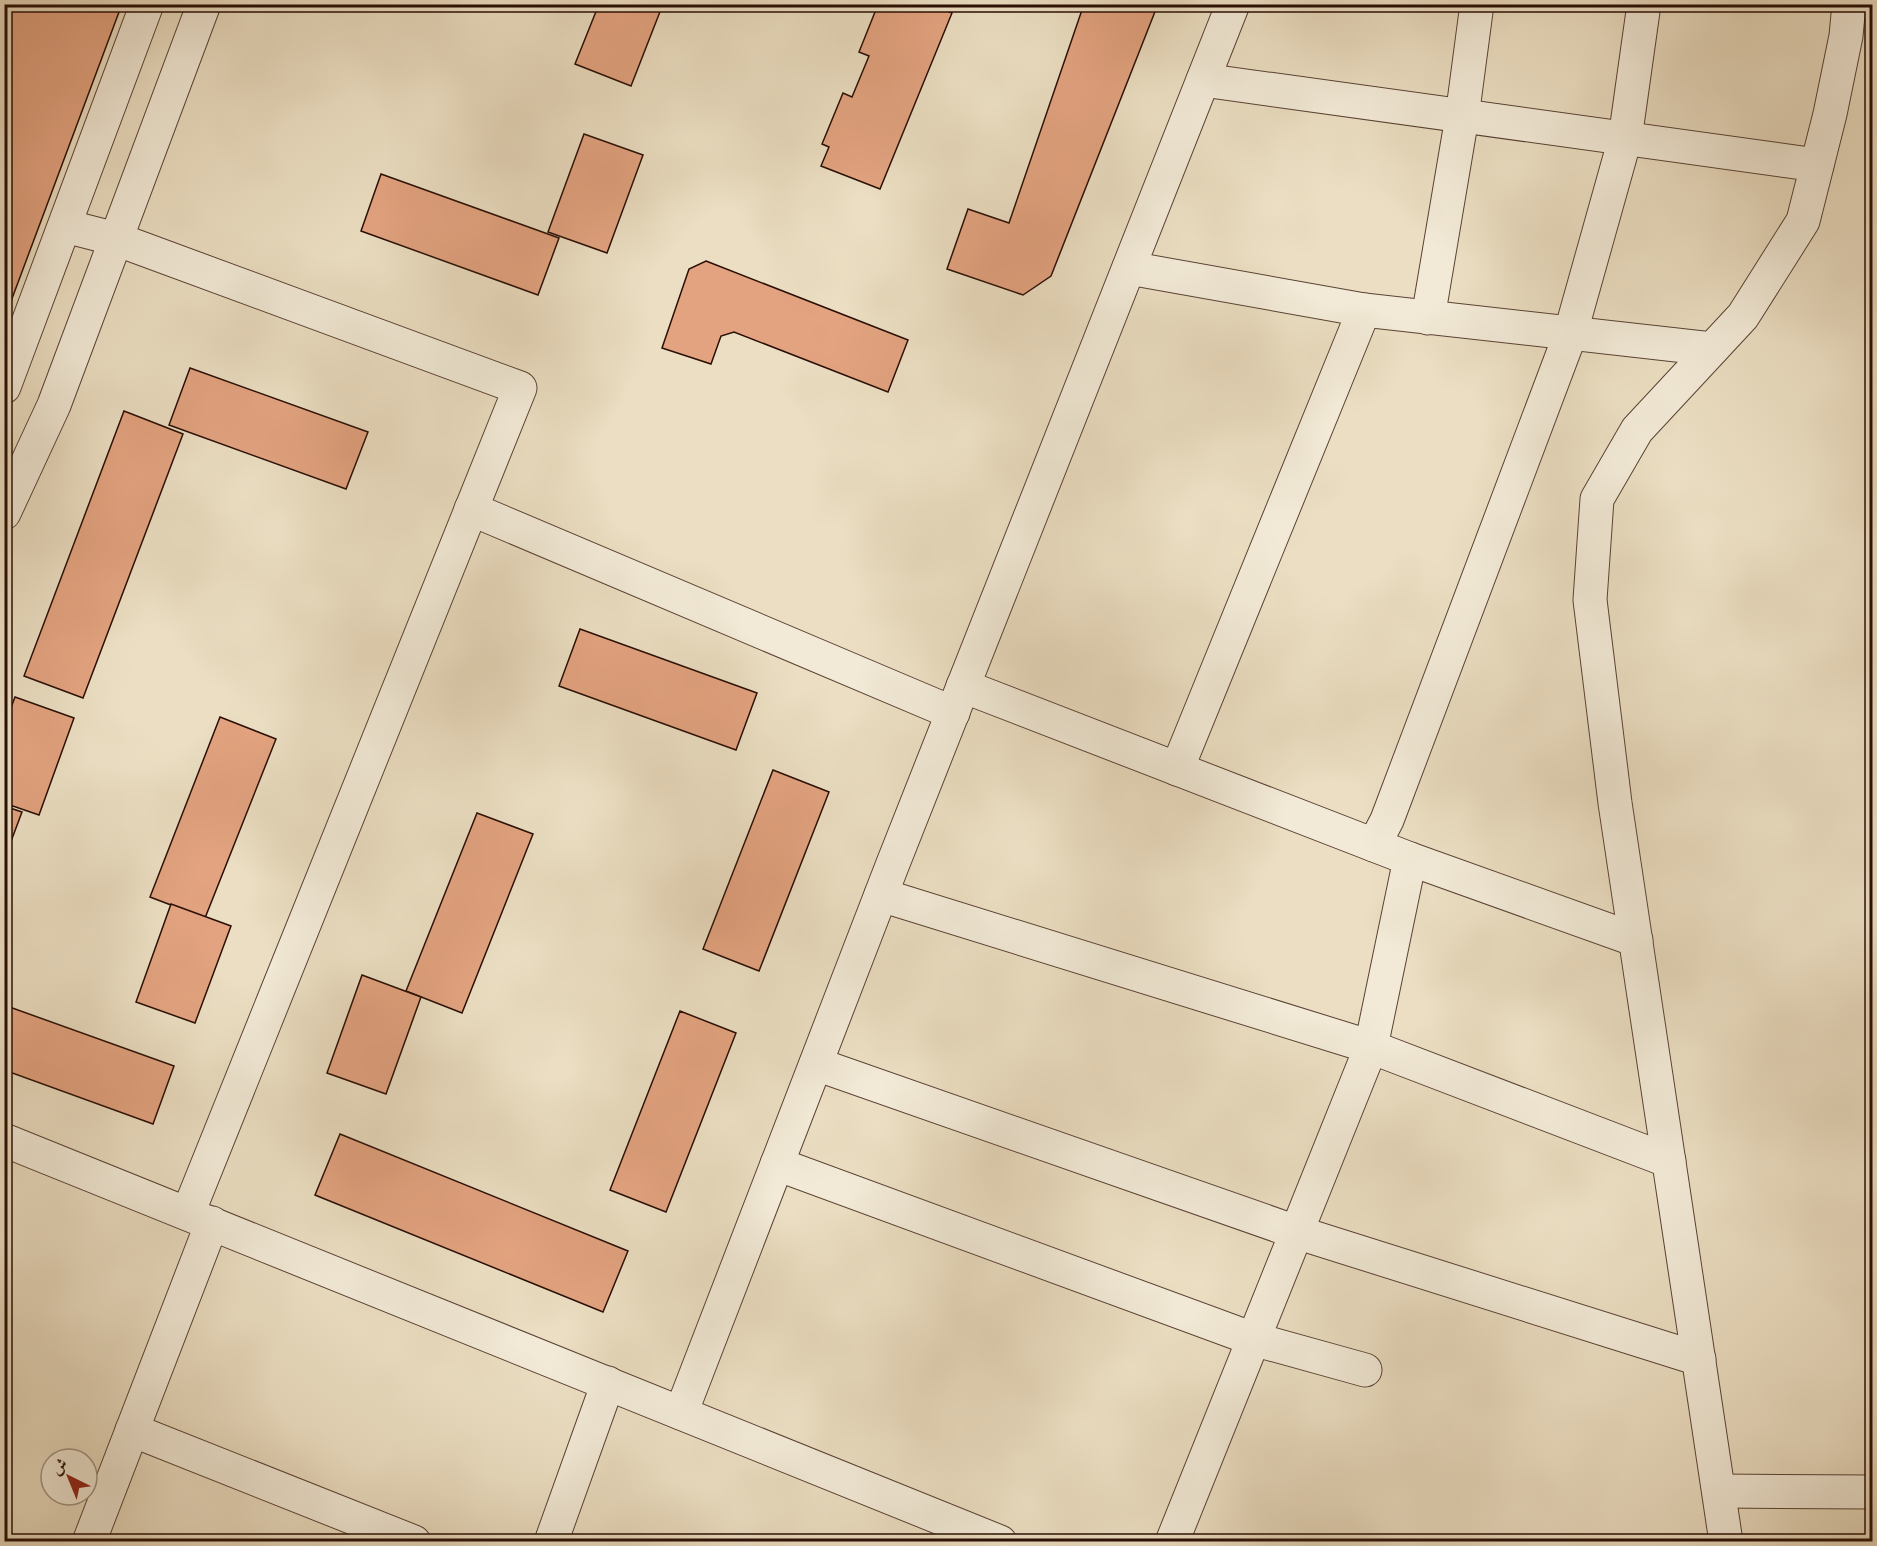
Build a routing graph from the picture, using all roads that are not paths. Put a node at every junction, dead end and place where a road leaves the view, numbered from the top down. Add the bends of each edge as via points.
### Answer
1 (147, 4) edge
2 (204, 4) edge
3 (1233, 4) edge
4 (1477, 4) edge
5 (1644, 4) edge
6 (1849, 4) edge
7 (1203, 80) junction
8 (1462, 117) junction
9 (1625, 139) junction
10 (1817, 165) junction
11 (65, 226) junction
12 (116, 239) junction
13 (1129, 268) junction
14 (1364, 310) junction
15 (1428, 318) junction
16 (1570, 335) junction
17 (1712, 349) junction
18 (4, 387) edge
19 (471, 509) junction
20 (4, 513) edge
21 (958, 700) junction
22 (1177, 769) junction
23 (1374, 845) junction
24 (1410, 859) junction
25 (881, 895) junction
26 (1636, 940) junction
27 (1371, 1047) junction
28 (816, 1064) junction
29 (4, 1140) edge
30 (1669, 1161) junction
31 (777, 1164) junction
32 (200, 1218) junction
33 (1296, 1232) junction
34 (1253, 1339) junction
35 (1699, 1359) junction
36 (1365, 1370) dead end
37 (608, 1383) junction
38 (681, 1413) junction
39 (132, 1430) junction
40 (1719, 1491) junction
41 (1872, 1492) edge
42 (89, 1542) edge
43 (414, 1542) edge
44 (551, 1542) edge
45 (1000, 1542) edge
46 (1172, 1542) edge
47 (1726, 1542) edge

1 - 11 street
2 - 12 street
3 - 7 street
4 - 8 street
5 - 9 street
6 - 10 street via 1846,36
7 - 8 street
7 - 13 street
8 - 9 street
8 - 15 street
9 - 10 street
9 - 16 street
10 - 17 street via 1803,221 1743,316
11 - 12 street
11 - 18 street
12 - 19 street via 520,388
12 - 20 street via 54,405
13 - 14 street
13 - 21 street
14 - 15 street
14 - 22 street
15 - 16 street
16 - 17 street
16 - 23 street via 1388,820
17 - 26 street via 1637,430 1597,499 1590,600
19 - 21 street
19 - 32 street
21 - 22 street
21 - 25 street
22 - 23 street
23 - 24 street
24 - 26 street
24 - 27 street
25 - 27 street
25 - 28 street
26 - 30 street
27 - 30 street
27 - 33 street
28 - 31 street
28 - 33 street
29 - 32 street
30 - 35 street
31 - 34 street
31 - 38 street
32 - 37 street
32 - 39 street
33 - 34 street
33 - 35 street
34 - 36 street
34 - 46 street
35 - 40 street
37 - 38 street
37 - 44 street
38 - 45 street
39 - 42 street
39 - 43 street
40 - 41 street
40 - 47 street

